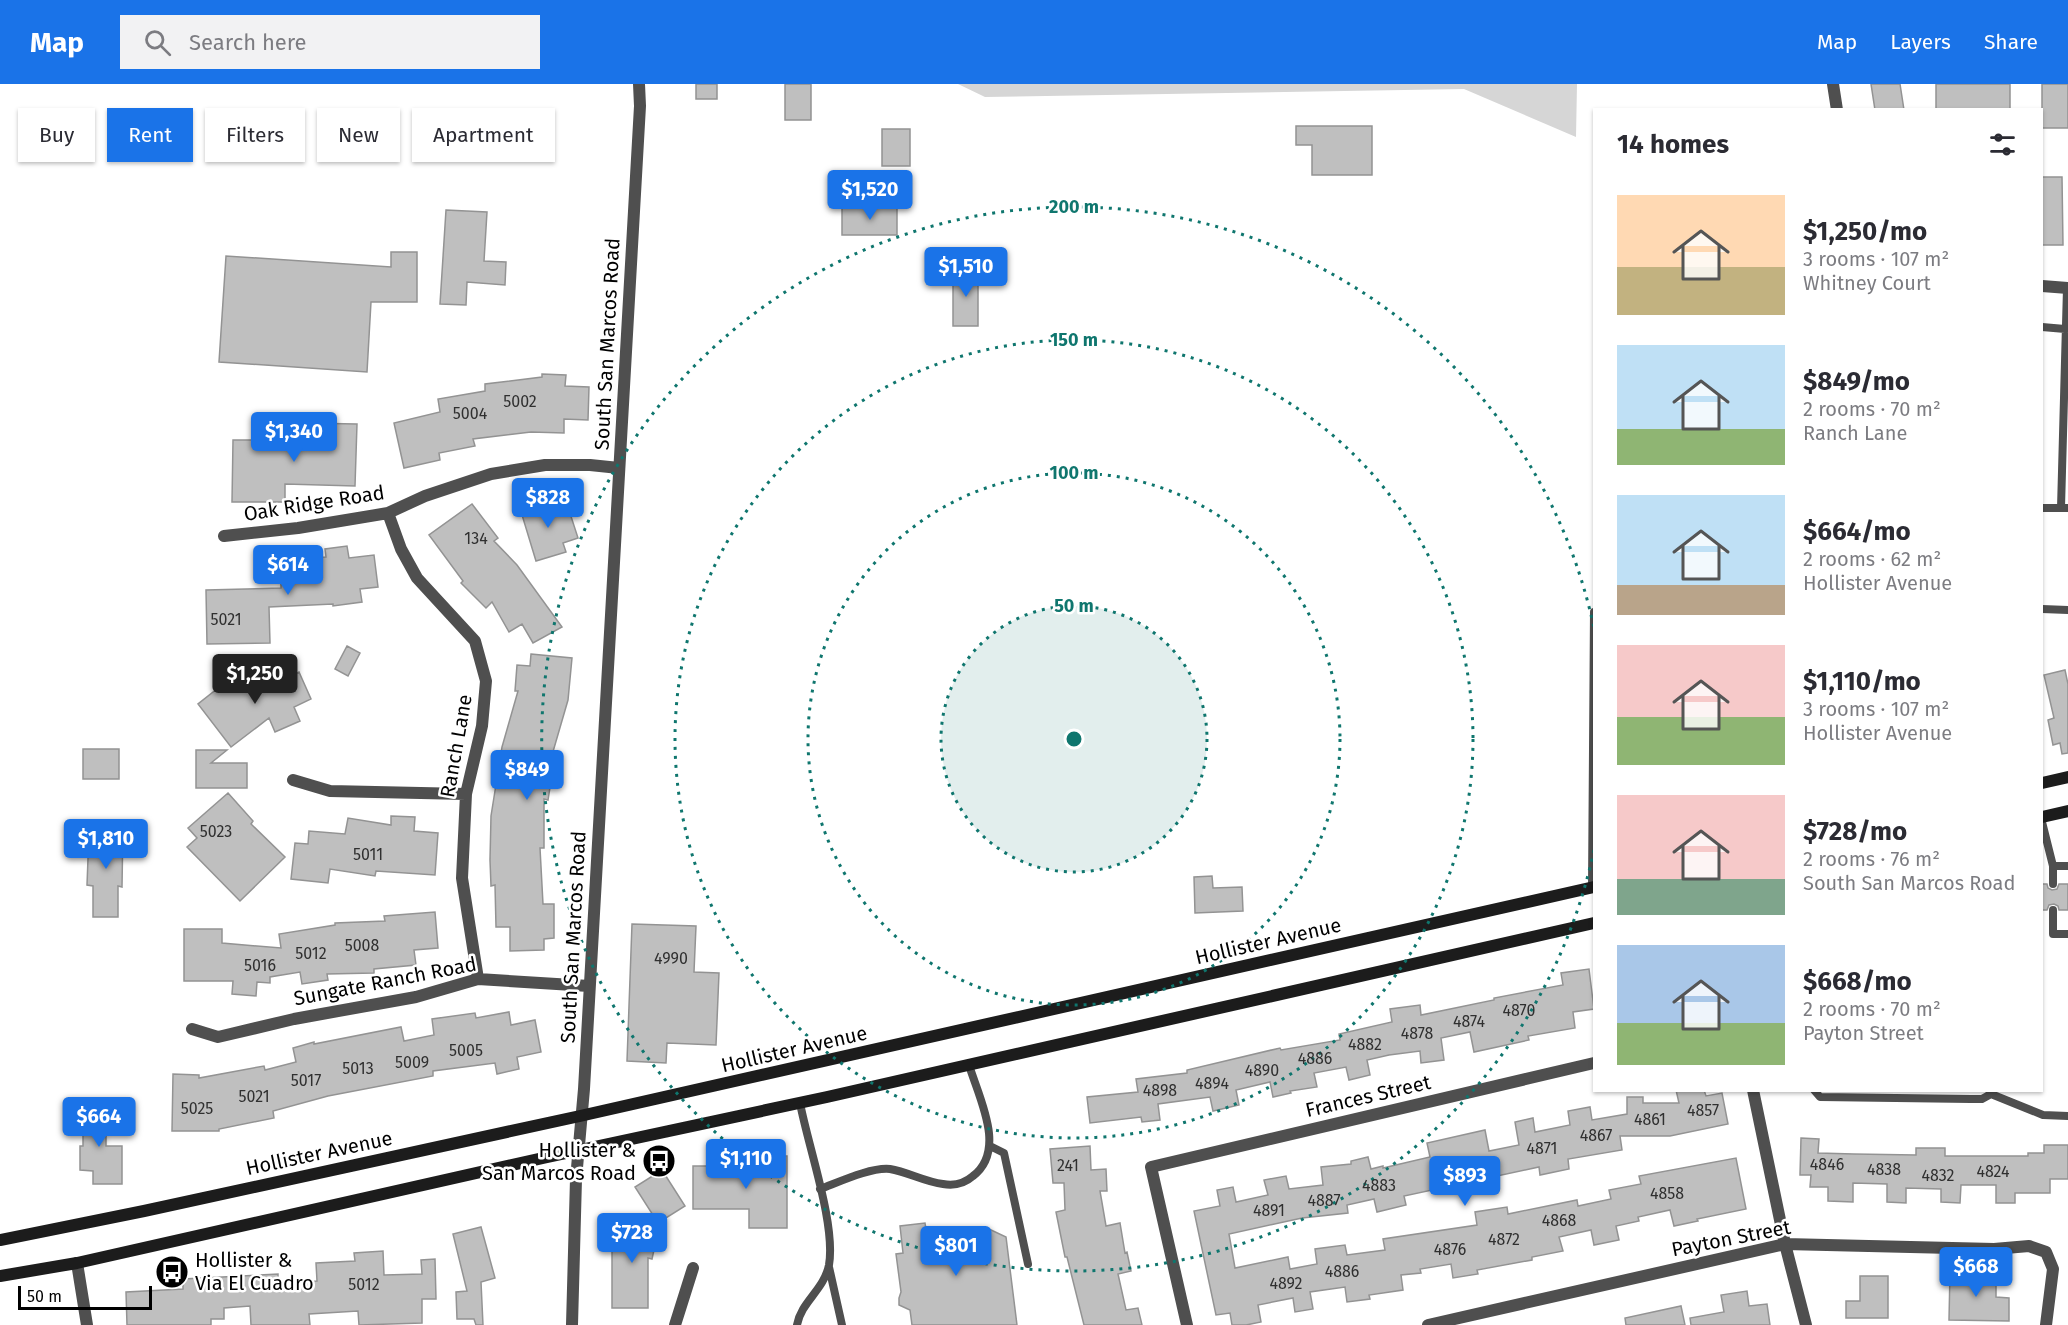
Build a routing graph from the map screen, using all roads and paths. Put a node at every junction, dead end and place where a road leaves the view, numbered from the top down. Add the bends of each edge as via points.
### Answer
1 (639, 84) edge
2 (1833, 84) edge
3 (1837, 108) edge
4 (2043, 286) edge
5 (2067, 288) edge
6 (2043, 327) edge
7 (2065, 329) junction
8 (620, 468) junction
9 (2043, 508) edge
10 (2065, 508) edge
11 (388, 513) junction
12 (224, 536) dead end
13 (2043, 609) edge
14 (2068, 610) edge
15 (2068, 777) edge
16 (293, 780) dead end
17 (2043, 783) edge
18 (466, 794) junction
19 (2068, 811) edge
20 (2043, 817) edge
21 (2043, 826) edge
22 (2053, 866) junction
23 (2068, 866) edge
24 (2053, 884) dead end
25 (1593, 887) edge
26 (2053, 910) dead end
27 (1593, 923) edge
28 (2068, 934) edge
29 (478, 979) junction
30 (589, 986) junction
31 (192, 1029) dead end
32 (1593, 1063) edge
33 (969, 1065) junction
34 (1753, 1092) edge
35 (1816, 1092) edge
36 (1990, 1092) edge
37 (800, 1103) junction
38 (580, 1116) junction
39 (2068, 1116) edge
40 (990, 1146) junction
41 (578, 1150) junction
42 (820, 1189) junction
43 (0, 1240) edge
44 (1785, 1244) junction
45 (76, 1263) junction
46 (1028, 1264) dead end
47 (829, 1267) junction
48 (693, 1268) dead end
49 (0, 1276) edge
50 (87, 1325) edge
51 (572, 1325) edge
52 (675, 1325) edge
53 (797, 1325) edge
54 (842, 1325) edge
55 (1187, 1325) edge
56 (1428, 1325) edge
57 (1806, 1325) edge
58 (2046, 1325) edge

1 - 8 street, South San Marcos Road
2 - 3 street
4 - 5 street
5 - 7 lane
6 - 7 lane
7 - 10 lane
8 - 11 street, Oak Ridge Road via 545,465 490,474
8 - 30 street, South San Marcos Road
9 - 10 lane
11 - 12 street, Oak Ridge Road
11 - 18 street, Ranch Lane via 417,578 475,641 484,671 482,726
13 - 14 lane
15 - 17 main road
16 - 18 street via 330,791
18 - 29 street, Ranch Lane via 462,878
19 - 20 main road
21 - 22 lane
22 - 23 lane
22 - 24 lane
25 - 38 main road, Hollister Avenue
26 - 28 lane via 2053,934
27 - 33 main road
29 - 30 street, Sungate Ranch Road
29 - 31 street, Sungate Ranch Road via 416,997 218,1037
30 - 38 street, South San Marcos Road
32 - 55 street, Frances Street via 1151,1167
33 - 37 main road
33 - 40 lane via 989,1128
34 - 44 street
35 - 36 lane via 1820,1097 1982,1099
36 - 39 lane via 2043,1115
37 - 41 main road
37 - 42 lane
38 - 41 street, South San Marcos Road
38 - 43 main road, Hollister Avenue
40 - 42 lane via 982,1170 967,1182 946,1185 890,1169 874,1170
40 - 46 lane via 1004,1153
41 - 45 main road
41 - 51 street, South San Marcos Road
42 - 47 lane
44 - 56 street, Payton Street
44 - 57 street
44 - 58 street, Payton Street via 1994,1249 2029,1246 2046,1252 2053,1269
45 - 49 main road
45 - 50 street
47 - 53 lane via 815,1295 801,1310
47 - 54 lane
48 - 52 street

